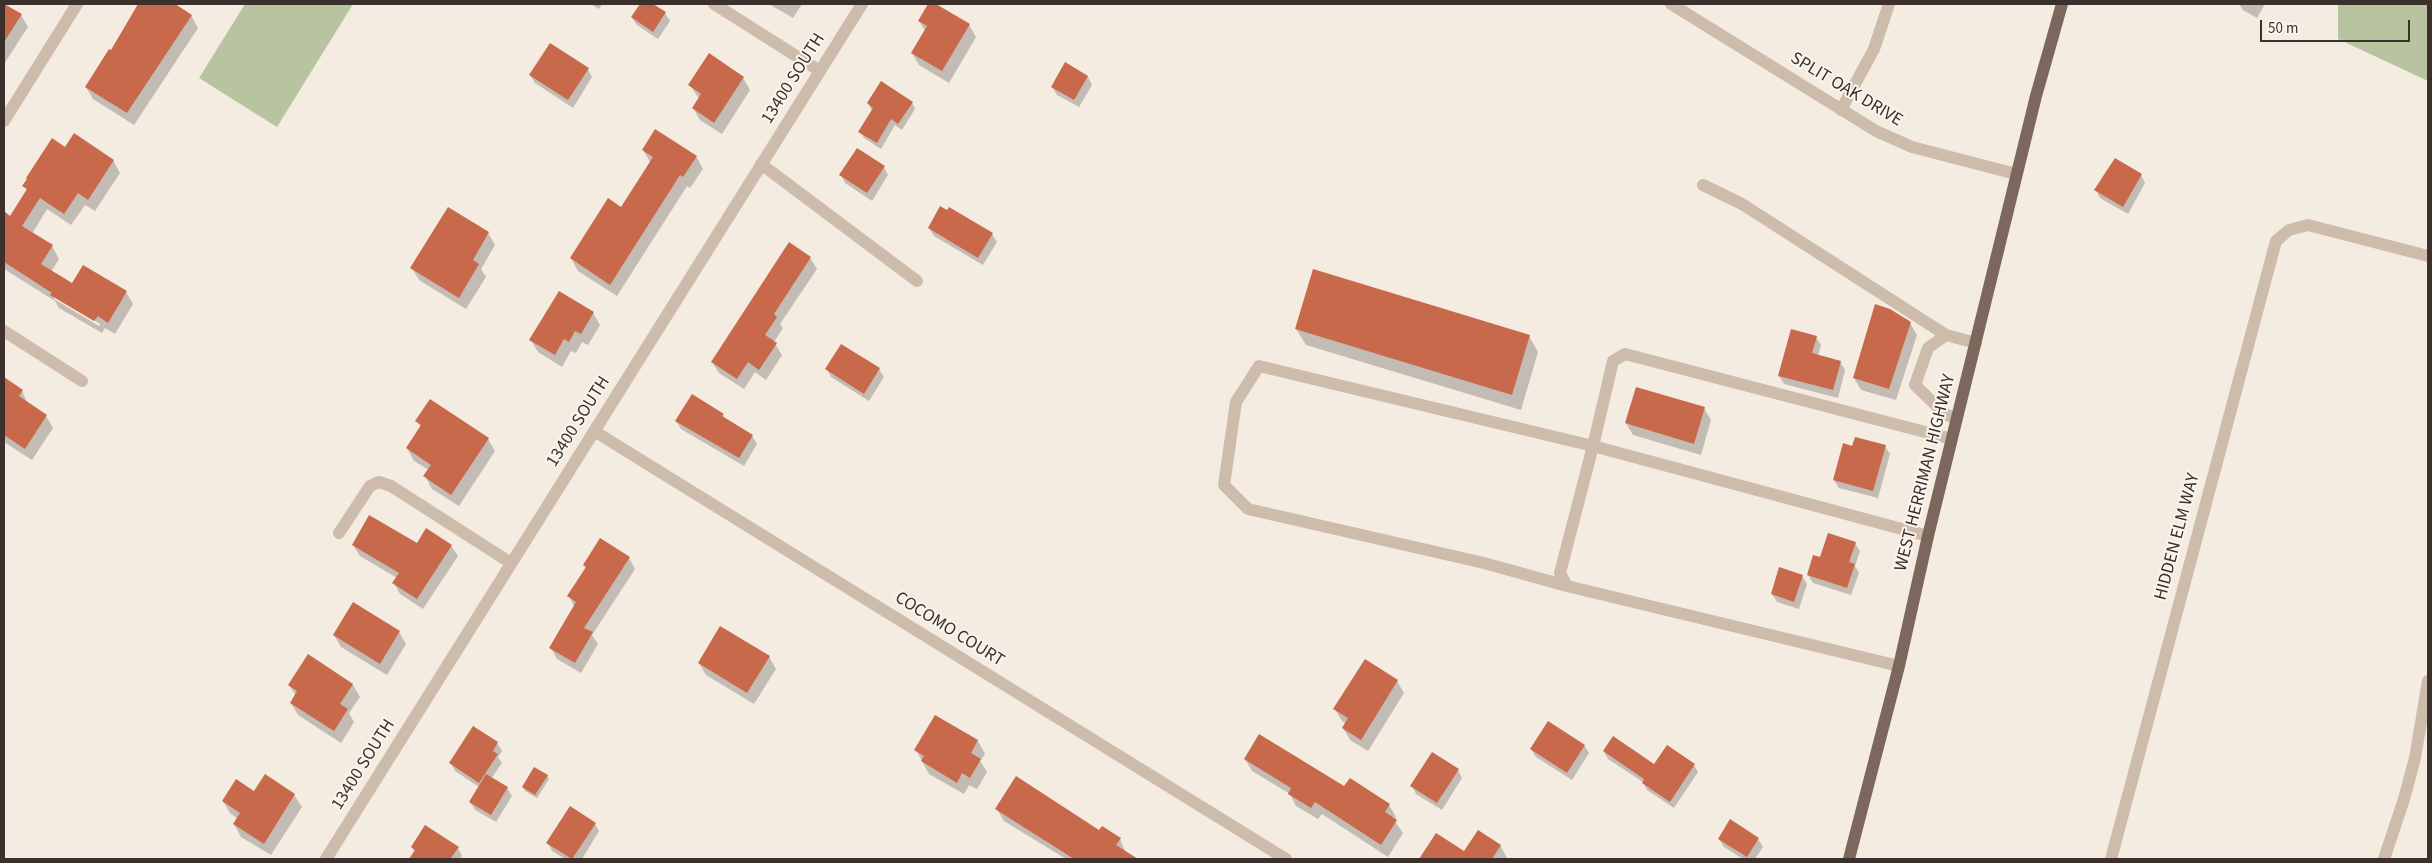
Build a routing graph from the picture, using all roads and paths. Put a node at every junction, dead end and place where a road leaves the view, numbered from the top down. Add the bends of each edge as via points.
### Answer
1 (77, 4) edge
2 (714, 4) edge
3 (862, 4) edge
4 (1671, 4) edge
5 (1889, 4) edge
6 (2062, 4) edge
7 (820, 71) junction
8 (1841, 110) junction
9 (4, 121) edge
10 (761, 164) junction
11 (2016, 174) junction
12 (1703, 185) dead end
13 (2428, 256) edge
14 (917, 281) dead end
15 (4, 332) edge
16 (1946, 335) junction
17 (1976, 343) junction
18 (82, 380) dead end
19 (1957, 419) junction
20 (594, 431) junction
21 (1952, 439) junction
22 (1593, 446) junction
23 (340, 533) dead end
24 (1928, 536) junction
25 (511, 563) junction
26 (1567, 586) junction
27 (1899, 666) junction
28 (2428, 681) edge
29 (326, 859) edge
30 (1286, 859) edge
31 (1849, 859) edge
32 (2111, 859) edge
33 (2384, 859) edge

1 - 9 street
2 - 7 street
3 - 7 street, 13400 SOUTH
4 - 8 street, SPLIT OAK DRIVE
5 - 8 street via 1874,49
6 - 11 main road, WEST HERRIMAN HIGHWAY
7 - 10 street, 13400 SOUTH
8 - 11 street, SPLIT OAK DRIVE via 1912,147
10 - 14 street
10 - 20 street, 13400 SOUTH
11 - 17 main road, WEST HERRIMAN HIGHWAY
12 - 16 street via 1742,204
13 - 32 street, HIDDEN ELM WAY via 2318,227 2298,226 2276,242
15 - 18 street
16 - 17 street
16 - 19 street via 1928,348 1915,385 1945,414
17 - 19 main road, WEST HERRIMAN HIGHWAY
19 - 21 main road, WEST HERRIMAN HIGHWAY
20 - 25 street, 13400 SOUTH
20 - 30 street, COCOMO COURT
21 - 22 street via 1625,354 1612,361
21 - 24 main road, WEST HERRIMAN HIGHWAY
22 - 24 street
22 - 26 street via 1560,573
22 - 26 street via 1259,366 1236,402 1224,484 1248,509 1484,563
23 - 25 street via 370,486 379,482 391,486
24 - 27 main road, WEST HERRIMAN HIGHWAY
25 - 29 street, 13400 SOUTH
26 - 27 street
27 - 31 main road, WEST HERRIMAN HIGHWAY
28 - 33 street via 2415,758

